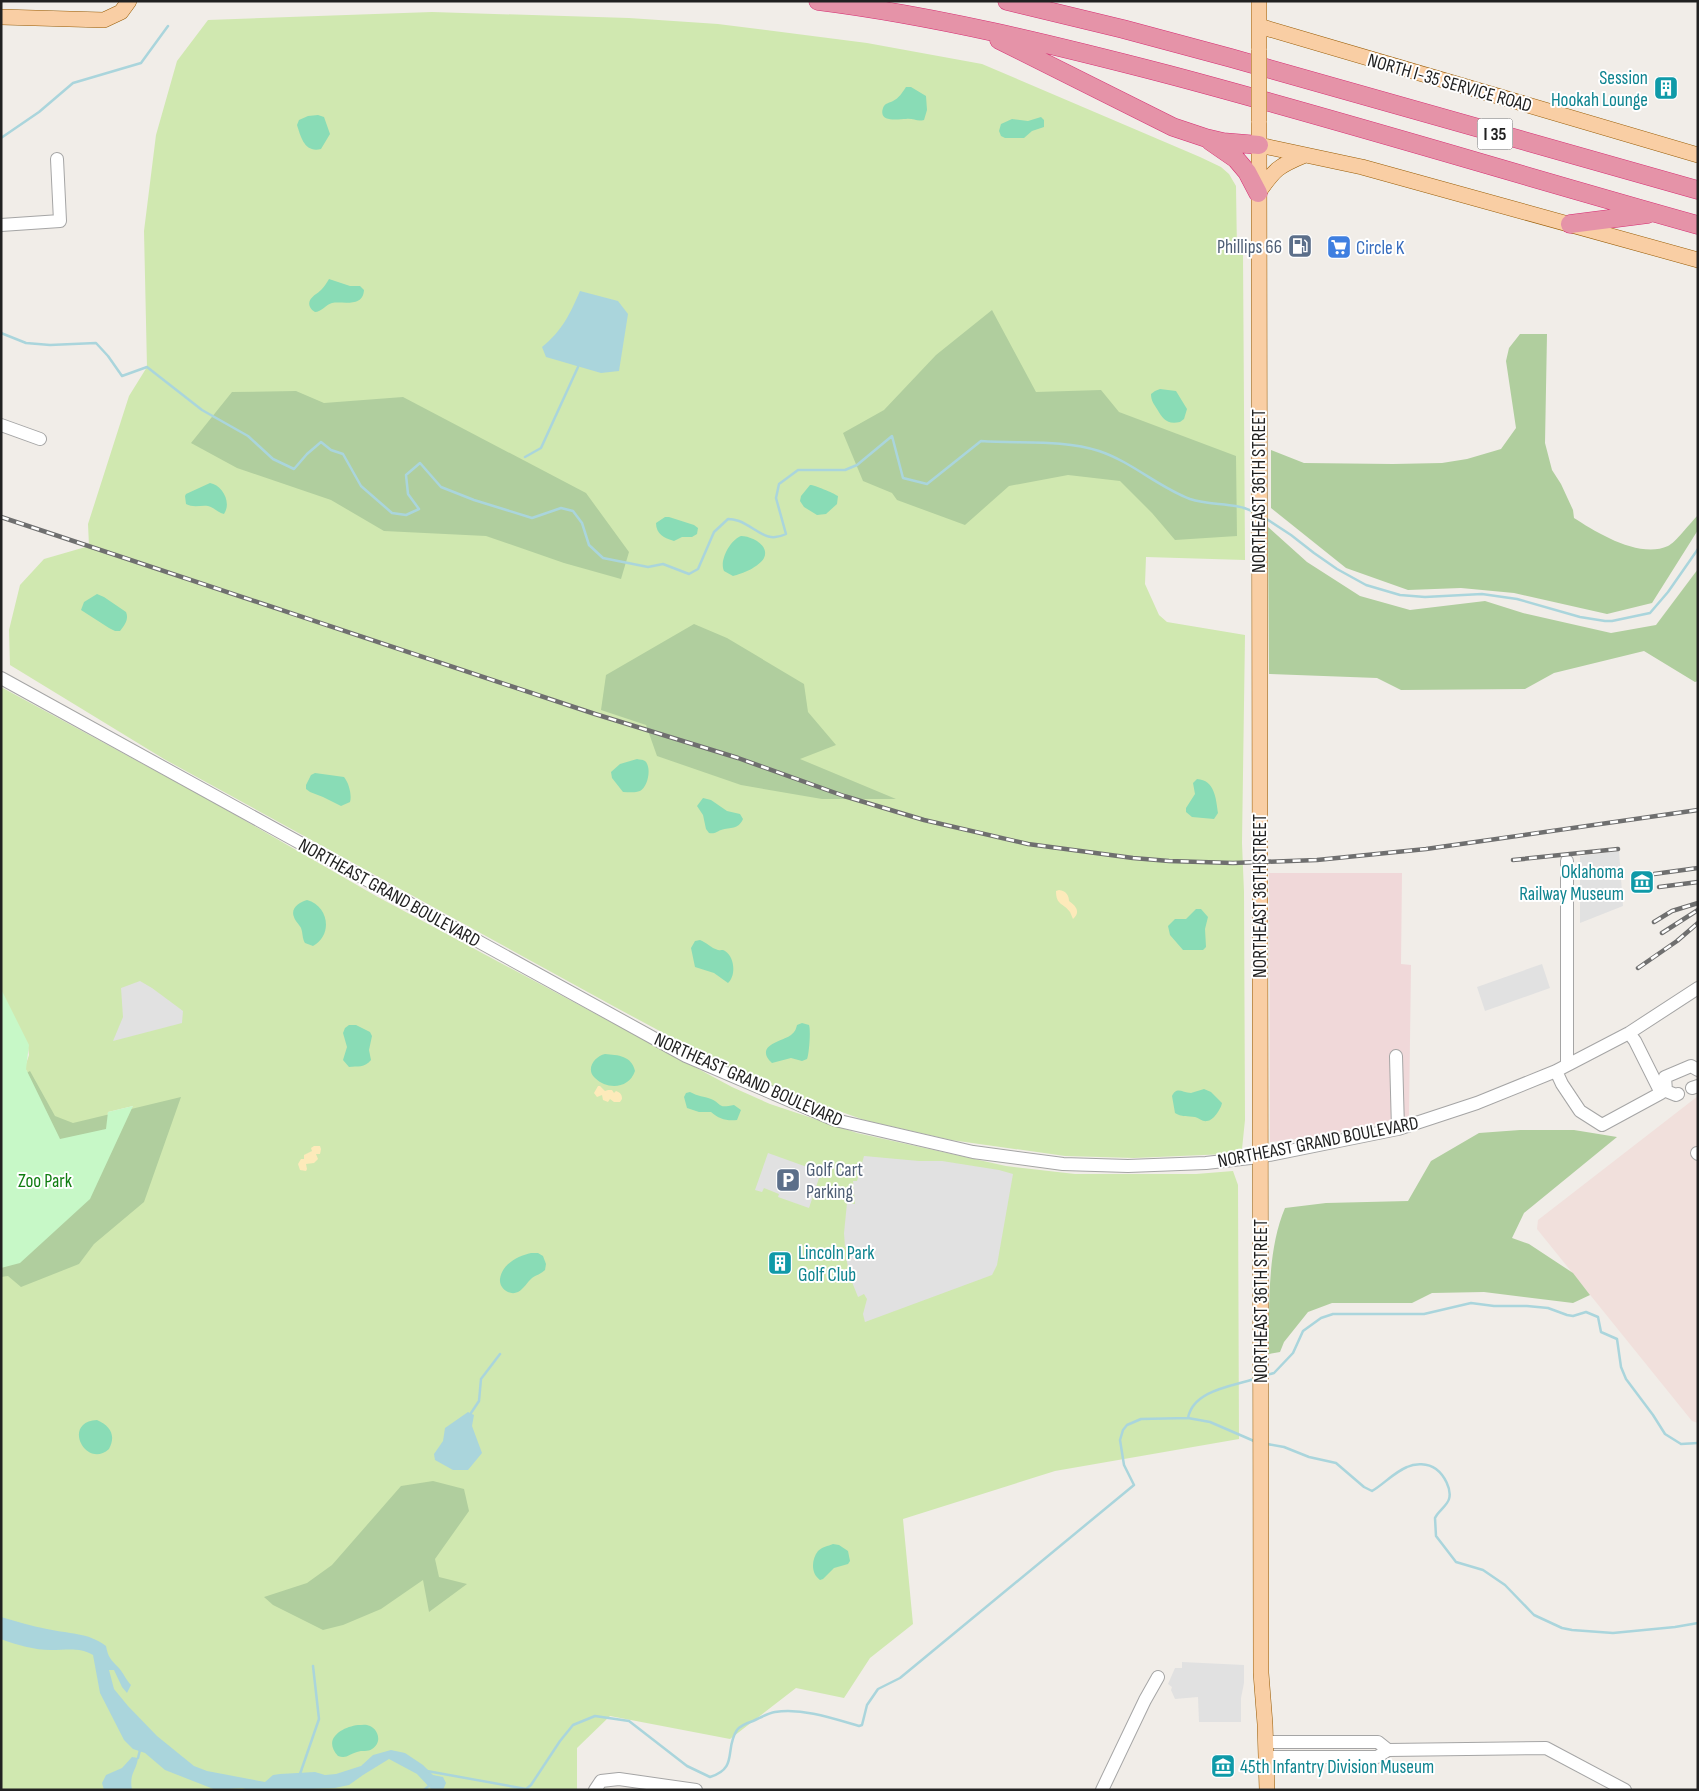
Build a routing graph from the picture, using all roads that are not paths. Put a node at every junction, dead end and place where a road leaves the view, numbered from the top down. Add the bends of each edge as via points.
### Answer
1 (128, 1) edge
2 (818, 1) edge
3 (1007, 1) edge
4 (1259, 1) edge
5 (1, 17) edge
6 (1259, 26) junction
7 (976, 28) junction
8 (1206, 138) junction
9 (1259, 145) junction
10 (1305, 155) junction
11 (1698, 155) edge
12 (57, 159) dead end
13 (1698, 190) edge
14 (1258, 193) junction
15 (1656, 213) junction
16 (1570, 224) junction
17 (1, 225) edge
18 (1698, 225) edge
19 (1698, 260) edge
20 (1, 425) edge
21 (40, 439) dead end
22 (1, 678) edge
23 (1567, 861) dead end
24 (1698, 988) edge
25 (1629, 1033) junction
26 (1396, 1056) dead end
27 (1562, 1068) junction
28 (1698, 1070) edge
29 (1668, 1093) junction
30 (1398, 1129) junction
31 (1259, 1156) junction
32 (1158, 1677) dead end
33 (1266, 1750) junction
34 (595, 1790) edge
35 (696, 1790) edge
36 (1102, 1790) edge
37 (1267, 1790) edge
38 (1625, 1790) edge

1 - 5 main road via 121,12 104,20
2 - 7 highway, I 35
3 - 13 highway, I 35 via 1222,56
4 - 6 main road, NORTHEAST 36TH STREET
6 - 9 main road, NORTHEAST 36TH STREET, bridge
6 - 11 main road, NORTH I-35 SERVICE ROAD
7 - 8 highway via 1173,127
7 - 15 highway, I 35 via 1227,90
8 - 9 highway
8 - 14 highway via 1236,159
9 - 10 main road
9 - 14 main road, NORTHEAST 36TH STREET
10 - 14 main road via 1272,172
10 - 16 main road via 1362,166
12 - 17 street via 60,221
14 - 31 main road, NORTHEAST 36TH STREET
15 - 16 highway
15 - 18 highway, I 35
16 - 19 main road
20 - 21 street
22 - 31 street, NORTHEAST GRAND BOULEVARD via 686,1056 835,1120 973,1152 1063,1164 1206,1163
23 - 27 street
24 - 25 street, NORTHEAST GRAND BOULEVARD
25 - 27 street, NORTHEAST GRAND BOULEVARD
25 - 29 street
26 - 30 street
27 - 29 street via 1562,1084 1580,1111 1602,1125
27 - 30 street, NORTHEAST GRAND BOULEVARD via 1478,1103
28 - 29 street via 1691,1066 1665,1077
30 - 31 street, NORTHEAST GRAND BOULEVARD
31 - 33 main road, NORTHEAST 36TH STREET via 1261,1673
32 - 36 street
33 - 37 main road, NORTHEAST 36TH STREET
33 - 38 street via 1378,1742 1388,1750 1546,1748
34 - 35 street via 601,1782 619,1779

